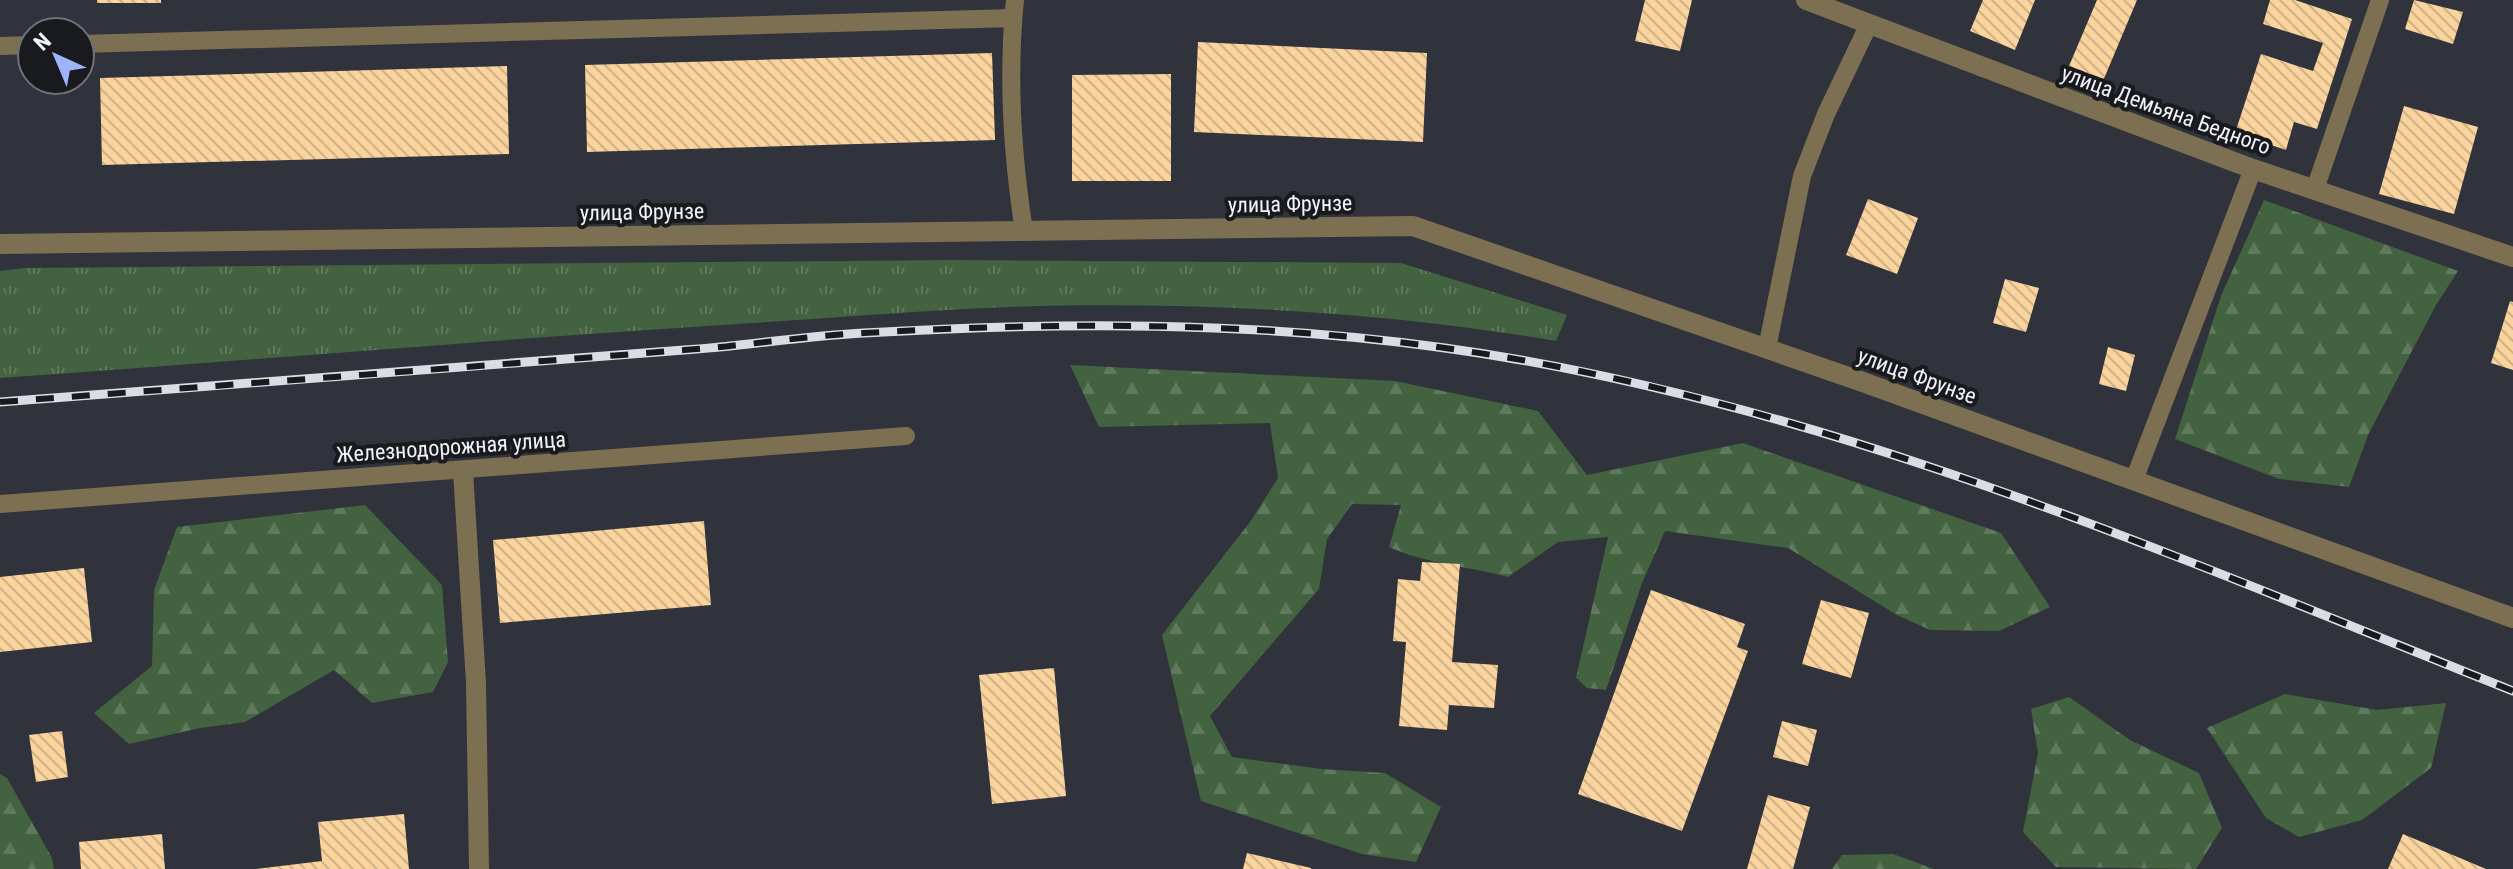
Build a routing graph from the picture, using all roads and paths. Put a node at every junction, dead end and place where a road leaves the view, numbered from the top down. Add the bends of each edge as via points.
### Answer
1 (1806, 0) edge
2 (2380, 0) edge
3 (1014, 9) edge
4 (1869, 24) junction
5 (96, 43) edge
6 (2253, 169) junction
7 (2315, 189) junction
8 (1024, 231) junction
9 (0, 244) edge
10 (2513, 257) edge
11 (1767, 348) junction
12 (906, 436) dead end
13 (463, 471) junction
14 (2134, 480) junction
15 (0, 504) edge
16 (2513, 618) edge
17 (479, 869) edge

1 - 4 street, улица Демьяна Бедного
2 - 7 lane
3 - 5 lane
3 - 8 lane via 1014,157
4 - 6 street, улица Демьяна Бедного
4 - 11 lane via 1802,176
6 - 7 street, улица Демьяна Бедного
6 - 14 lane
7 - 10 street, улица Демьяна Бедного
8 - 9 street, улица Фрунзе
8 - 11 street, улица Фрунзе via 1413,226
11 - 14 street, улица Фрунзе
12 - 13 lane, Железнодорожная улица
13 - 15 lane, Железнодорожная улица
13 - 17 street via 476,683
14 - 16 street, улица Фрунзе

